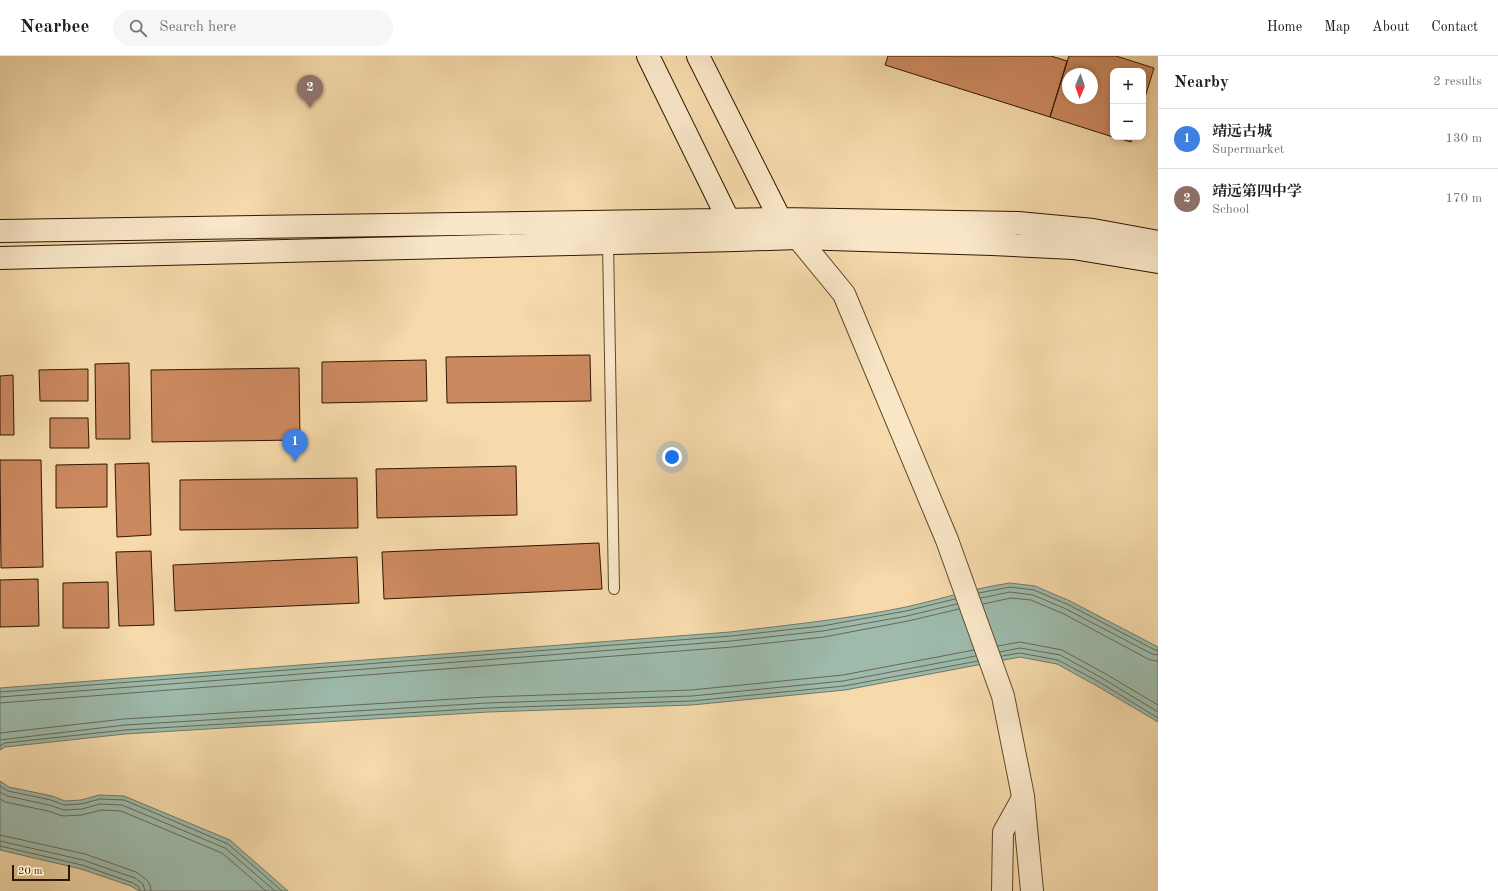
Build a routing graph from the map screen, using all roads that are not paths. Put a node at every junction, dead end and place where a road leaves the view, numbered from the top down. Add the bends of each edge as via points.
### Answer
1 (648, 56) edge
2 (698, 56) edge
3 (780, 219) junction
4 (0, 231) edge
5 (733, 231) junction
6 (798, 238) junction
7 (1158, 242) edge
8 (608, 243) junction
9 (0, 258) edge
10 (1158, 262) edge
11 (614, 589) dead end
12 (1023, 796) junction
13 (1002, 891) edge
14 (1032, 891) edge

1 - 5 main road
2 - 3 main road
3 - 5 main road
3 - 6 main road
3 - 7 main road via 1018,223 1093,230
4 - 5 main road
5 - 6 main road
5 - 8 main road
6 - 10 main road via 1073,248
6 - 12 main road via 844,294 947,540 1003,696
8 - 9 main road
8 - 11 lane
12 - 13 street via 1004,832
12 - 14 main road

